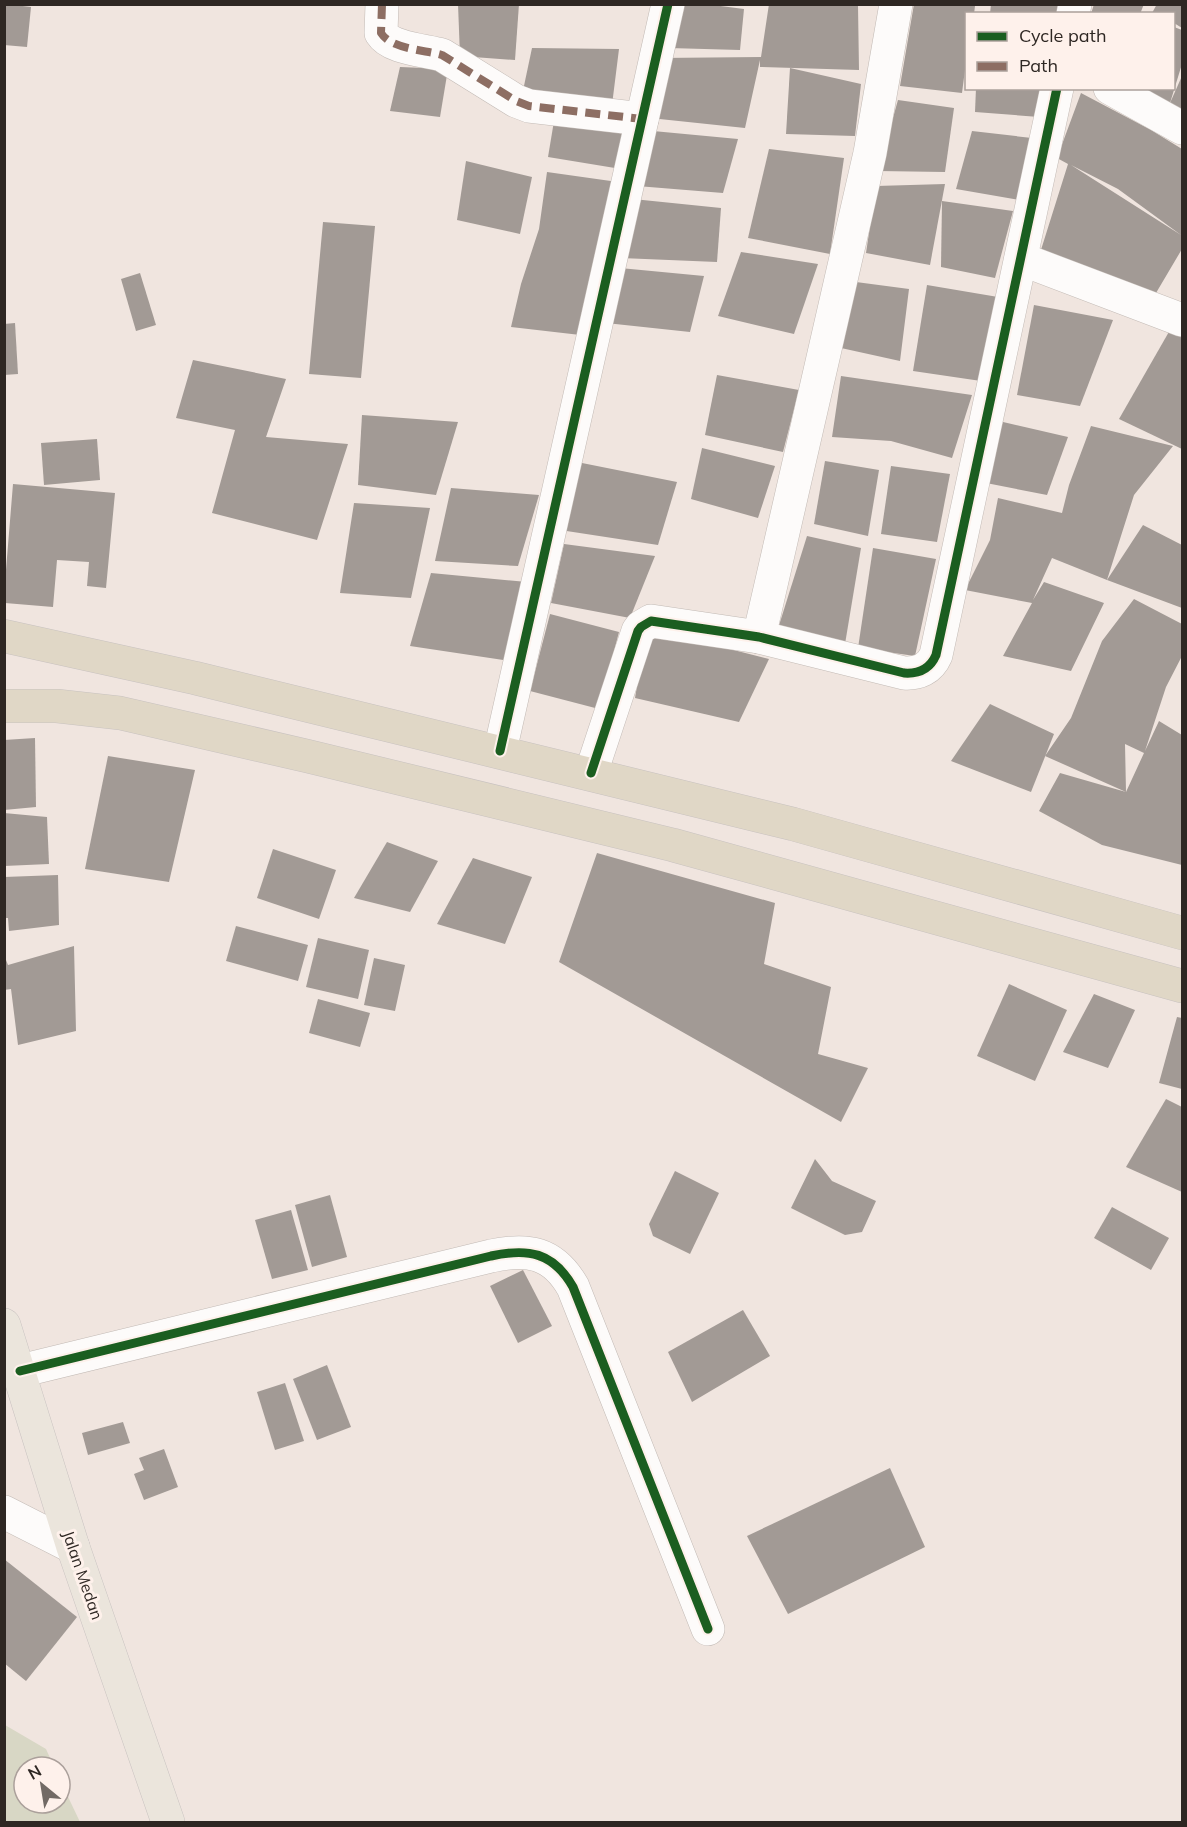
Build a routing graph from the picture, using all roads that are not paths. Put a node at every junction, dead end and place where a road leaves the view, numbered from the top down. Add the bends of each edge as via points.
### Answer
1 (382, 4) edge
2 (668, 4) edge
3 (896, 4) edge
4 (1057, 90) edge
5 (1114, 90) edge
6 (642, 119) junction
7 (1182, 128) edge
8 (1021, 259) junction
9 (1182, 320) edge
10 (4, 636) edge
11 (759, 637) junction
12 (4, 706) edge
13 (500, 751) junction
14 (591, 773) junction
15 (1182, 933) edge
16 (1182, 987) edge
17 (4, 1324) edge
18 (20, 1371) junction
19 (4, 1512) edge
20 (73, 1547) junction
21 (708, 1629) dead end
22 (168, 1822) edge

1 - 6 street via 381,33 388,41 442,55 516,101 529,106
2 - 6 street
3 - 11 street via 870,153
4 - 8 street
5 - 7 street
6 - 13 street
8 - 9 street
8 - 11 street via 933,663 914,674 904,673
10 - 13 highway
11 - 14 street via 655,621 641,627
12 - 16 highway via 57,706 120,713 242,740 673,845
13 - 14 highway
14 - 15 highway via 793,824
17 - 18 main road, Jalan Medan
18 - 20 main road, Jalan Medan
18 - 21 street via 491,1256 526,1252 543,1257 565,1273 573,1287
19 - 20 street
20 - 22 main road, Jalan Medan

